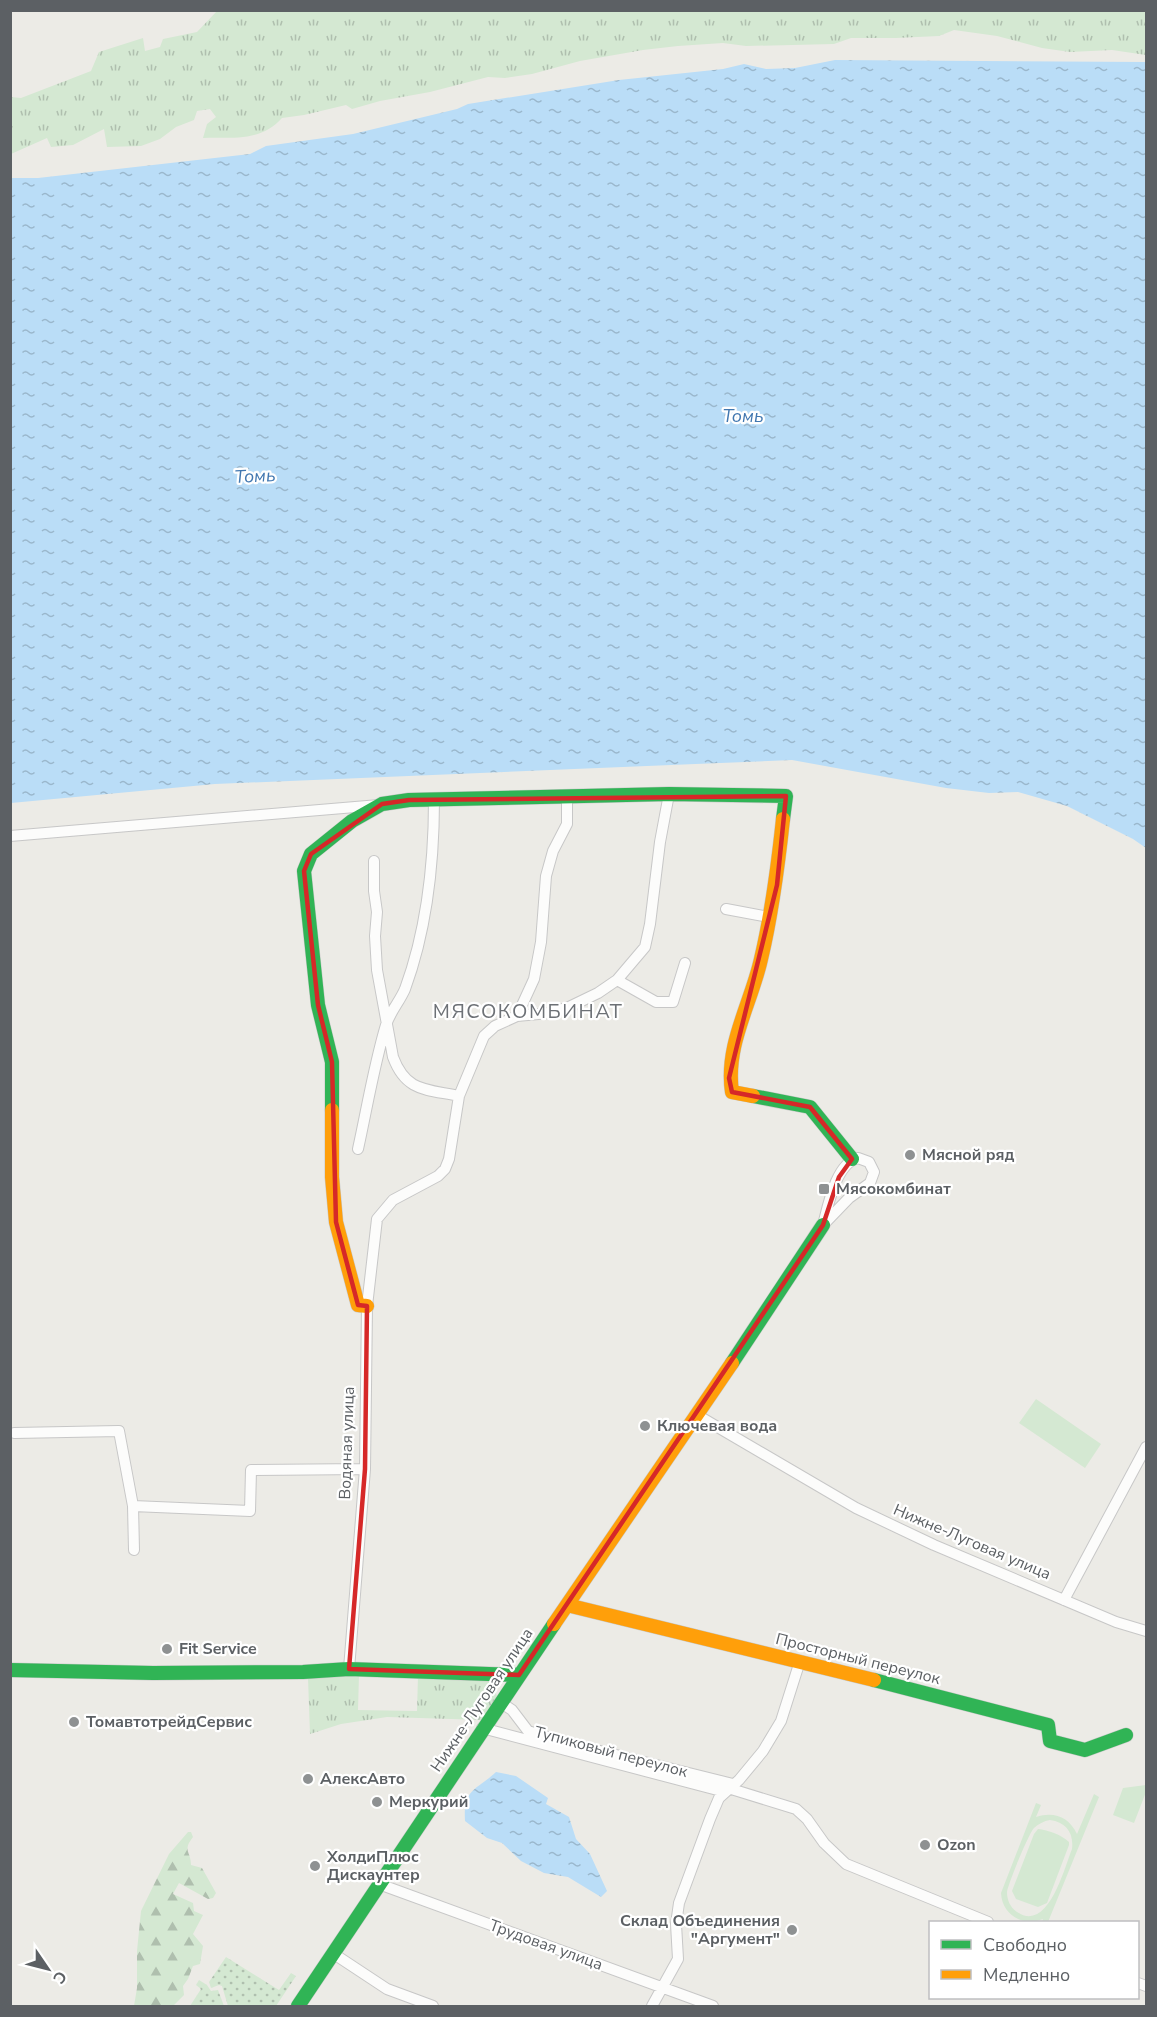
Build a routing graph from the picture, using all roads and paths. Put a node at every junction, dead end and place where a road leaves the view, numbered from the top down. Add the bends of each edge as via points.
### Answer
1 (669, 794) junction
2 (567, 796) junction
3 (434, 800) junction
4 (382, 804) junction
5 (10, 836) edge
6 (375, 861) dead end
7 (726, 909) dead end
8 (769, 917) junction
9 (685, 963) dead end
10 (617, 980) junction
11 (517, 1016) junction
12 (387, 1023) junction
13 (459, 1096) junction
14 (358, 1149) dead end
15 (852, 1159) junction
16 (823, 1225) junction
17 (367, 1306) junction
18 (697, 1415) junction
19 (14, 1432) dead end
20 (1146, 1447) edge
21 (365, 1469) junction
22 (133, 1506) junction
23 (134, 1550) dead end
24 (1064, 1600) junction
25 (567, 1605) junction
26 (1146, 1630) edge
27 (800, 1661) junction
28 (349, 1669) junction
29 (10, 1670) edge
30 (519, 1675) junction
31 (500, 1702) junction
32 (482, 1728) junction
33 (1126, 1735) dead end
34 (729, 1788) junction
35 (379, 1884) junction
36 (982, 1921) edge
37 (334, 1954) junction
38 (661, 1987) junction
39 (298, 2007) edge
40 (433, 2007) edge
41 (652, 2007) edge
42 (713, 2007) edge

1 - 2 street
1 - 8 street via 786,796 777,885
1 - 10 street via 648,941
2 - 3 street
2 - 11 street via 567,824 546,876 534,979
3 - 4 street
3 - 12 street via 429,884 419,944 404,990
4 - 5 street
4 - 17 street via 352,821 311,854 304,871 318,1005 332,1062 336,1222 358,1305
6 - 12 street via 376,970
7 - 8 street
8 - 15 street via 756,981 732,1057 732,1092 810,1107
9 - 10 street via 673,1002 656,1002
10 - 11 street via 569,1008
11 - 13 street via 484,1036
12 - 13 street via 393,1057 405,1080 419,1088
12 - 14 street
13 - 17 street, Водяная улица via 445,1169 393,1200 377,1219
15 - 16 street via 839,1177
15 - 16 street via 868,1162 873,1178
16 - 18 street, Нижне-Луговая улица
17 - 21 street, Водяная улица
18 - 24 street, Нижне-Луговая улица via 856,1508
18 - 25 street, Нижне-Луговая улица
19 - 22 street via 119,1431
20 - 24 street
21 - 22 street via 251,1470 250,1511
21 - 28 street, Водяная улица
22 - 23 street
24 - 26 street, Нижне-Луговая улица
25 - 27 street, Просторный переулок
25 - 30 street, Нижне-Луговая улица
27 - 33 street, Просторный переулок via 1048,1725 1050,1742 1086,1750
27 - 34 street via 781,1721 763,1751
28 - 29 street via 153,1673
28 - 30 street
30 - 31 street, Нижне-Луговая улица
31 - 32 street, Нижне-Луговая улица
31 - 34 street, Тупиковый переулок via 512,1710 528,1731
32 - 34 street, Тупиковый переулок
32 - 35 street, Нижне-Луговая улица
34 - 36 street via 796,1809 846,1864
34 - 38 street via 710,1819 679,1903 678,1959
35 - 37 street, Нижне-Луговая улица
35 - 38 street, Трудовая улица
37 - 39 street, Нижне-Луговая улица
37 - 40 street via 387,1989
38 - 41 street
38 - 42 street, Трудовая улица

